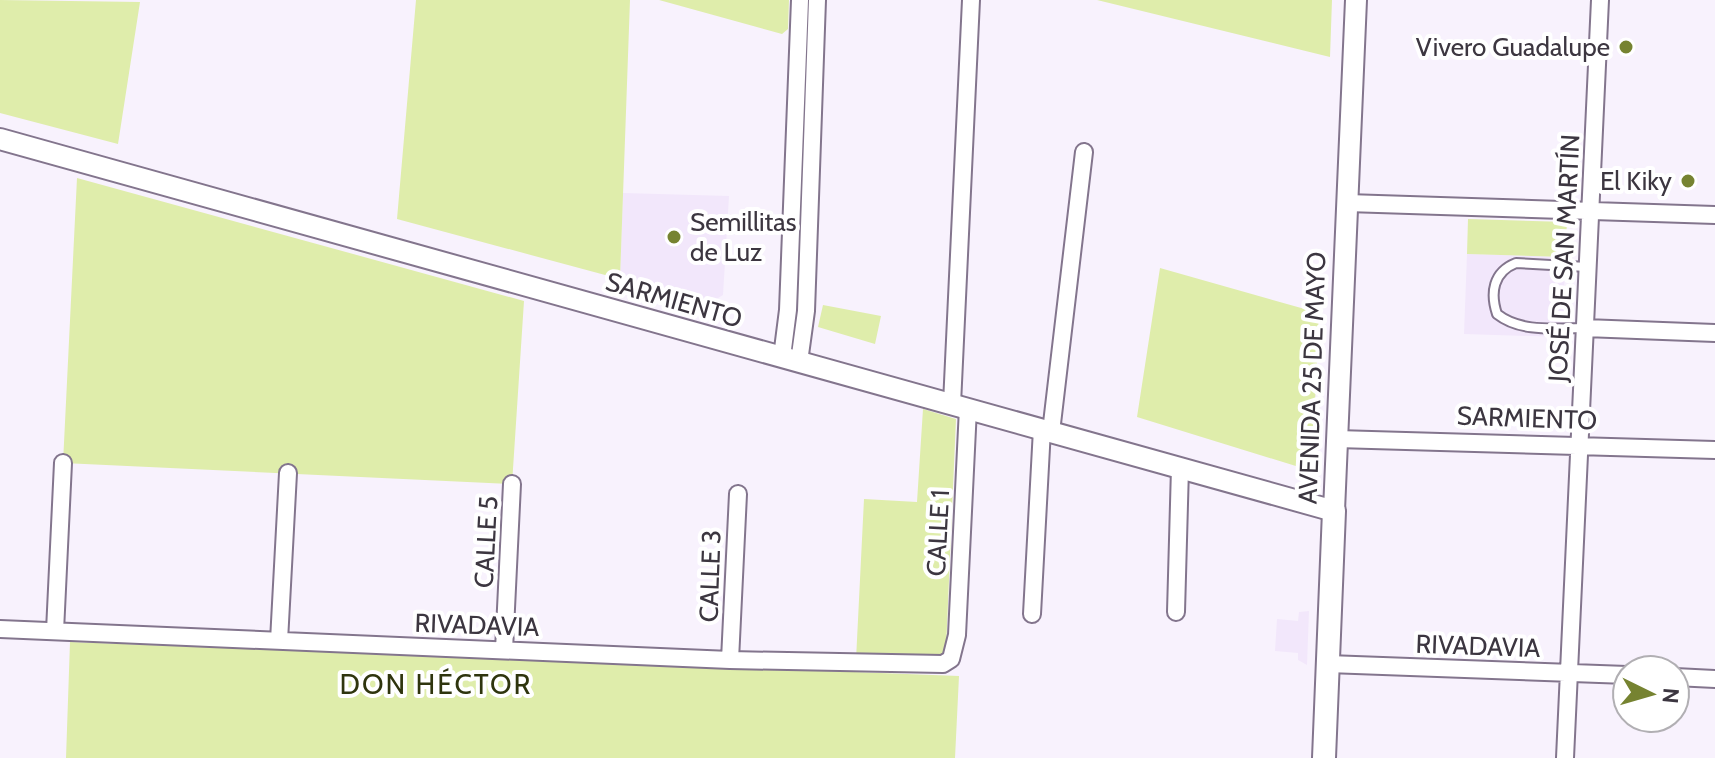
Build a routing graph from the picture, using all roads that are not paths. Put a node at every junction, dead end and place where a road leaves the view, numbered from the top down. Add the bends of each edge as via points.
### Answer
1 (800, 0) edge
2 (817, 0) edge
3 (971, 0) edge
4 (1356, 0) edge
5 (1600, 0) edge
6 (0, 139) edge
7 (1084, 152) dead end
8 (1347, 203) junction
9 (1590, 211) junction
10 (1715, 215) edge
11 (1588, 267) junction
12 (788, 298) junction
13 (806, 299) junction
14 (1585, 328) junction
15 (1715, 333) edge
16 (791, 359) junction
17 (960, 406) junction
18 (1046, 430) junction
19 (1337, 439) junction
20 (1580, 446) junction
21 (1715, 450) edge
22 (63, 463) dead end
23 (1180, 468) junction
24 (288, 473) dead end
25 (512, 484) dead end
26 (738, 494) dead end
27 (1334, 511) junction
28 (1176, 612) dead end
29 (1032, 614) dead end
30 (0, 629) edge
31 (55, 631) junction
32 (279, 641) junction
33 (504, 650) junction
34 (951, 659) joint
35 (730, 660) junction
36 (1328, 664) junction
37 (1569, 673) junction
38 (1611, 674) edge
39 (1691, 678) edge
40 (1715, 679) edge
41 (1324, 758) edge
42 (1565, 758) edge

1 - 12 street
2 - 13 street
3 - 17 street, CALLE 1
4 - 8 street, AVENIDA 25 DE MAYO
5 - 9 street, JOSÉ DE SAN MARTÍN
6 - 16 street, SARMIENTO
7 - 18 street
8 - 9 street
8 - 19 street, AVENIDA 25 DE MAYO
9 - 10 street
9 - 11 street, JOSÉ DE SAN MARTÍN
11 - 14 street, JOSÉ DE SAN MARTÍN
11 - 14 lane via 1516,263 1505,267 1493,289 1497,314 1508,323
12 - 13 lane
12 - 16 street
13 - 16 street
14 - 15 street
14 - 20 street, JOSÉ DE SAN MARTÍN
16 - 17 street, SARMIENTO
17 - 18 street, SARMIENTO
17 - 34 street, CALLE 1 via 957,635
18 - 23 street, SARMIENTO
18 - 29 street
19 - 20 street, SARMIENTO
19 - 27 street, AVENIDA 25 DE MAYO
20 - 21 street, SARMIENTO
20 - 37 street, JOSÉ DE SAN MARTÍN
22 - 31 street
23 - 27 street, SARMIENTO
23 - 28 street
24 - 32 street
25 - 33 street, CALLE 5
26 - 35 street, CALLE 3
27 - 36 main road, AVENIDA 25 DE MAYO
30 - 31 street, RIVADAVIA
31 - 32 street, RIVADAVIA
32 - 33 street, RIVADAVIA
33 - 35 street, RIVADAVIA
34 - 35 street, RIVADAVIA via 932,665
36 - 37 street, RIVADAVIA
36 - 41 main road, AVENIDA 25 DE MAYO
37 - 38 street, RIVADAVIA
37 - 42 street, JOSÉ DE SAN MARTÍN
39 - 40 street

